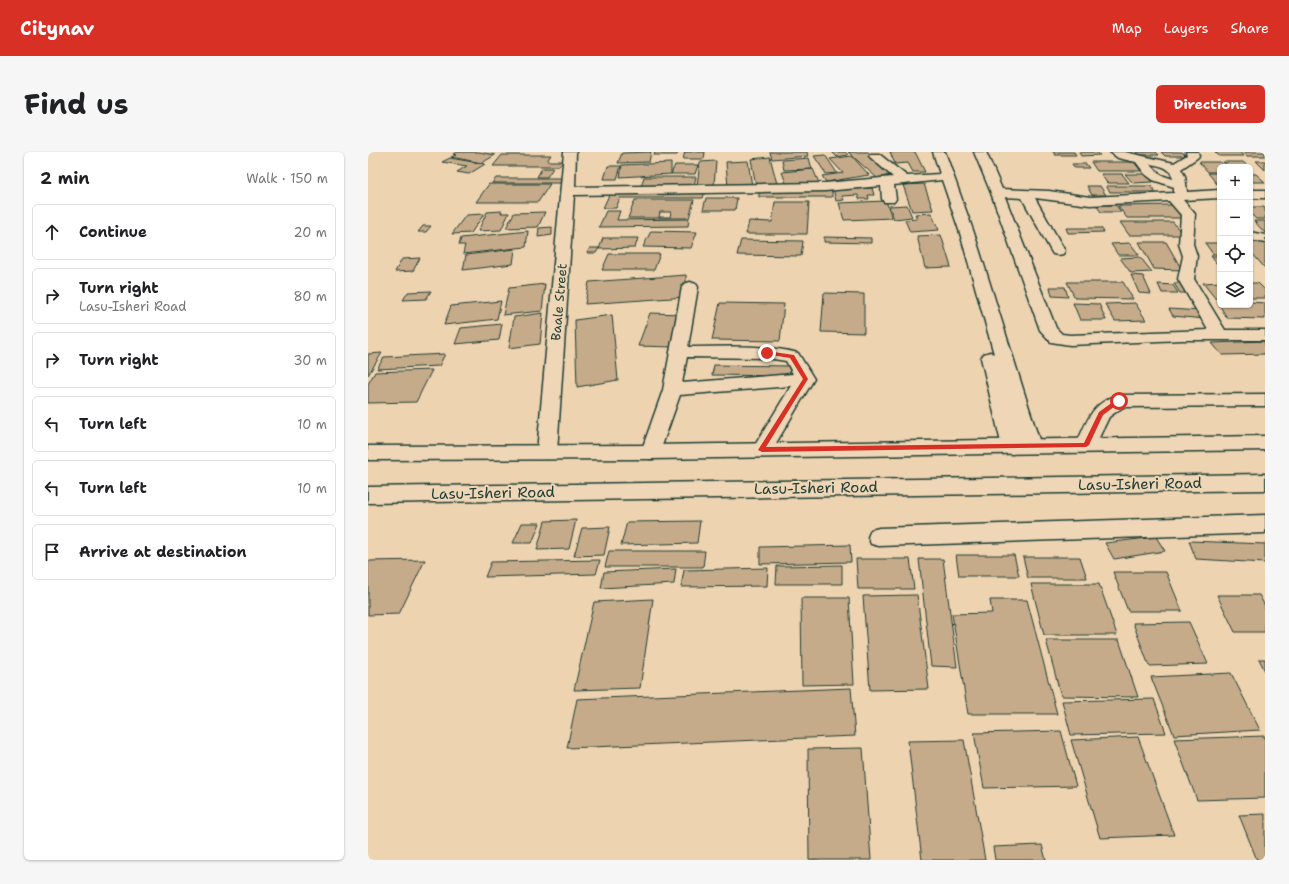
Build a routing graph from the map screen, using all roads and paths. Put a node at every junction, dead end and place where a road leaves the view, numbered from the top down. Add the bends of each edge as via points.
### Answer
1 (570, 152) edge
2 (928, 152) edge
3 (939, 152) edge
4 (980, 152) edge
5 (1116, 152) edge
6 (1192, 152) edge
7 (875, 156) dead end
8 (1141, 160) junction
9 (1174, 168) junction
10 (938, 177) junction
11 (904, 180) junction
12 (887, 181) junction
13 (568, 191) junction
14 (1177, 192) junction
15 (998, 193) junction
16 (1026, 194) junction
17 (1215, 194) edge
18 (1253, 194) edge
19 (1265, 194) edge
20 (889, 199) dead end
21 (1253, 237) edge
22 (1265, 239) edge
23 (1058, 251) dead end
24 (690, 286) dead end
25 (1220, 335) junction
26 (1265, 335) edge
27 (678, 352) junction
28 (805, 379) junction
29 (672, 390) junction
30 (1265, 400) edge
31 (1265, 443) edge
32 (1086, 445) junction
33 (1022, 446) junction
34 (762, 450) junction
35 (547, 452) junction
36 (651, 452) junction
37 (368, 453) edge
38 (1265, 482) edge
39 (368, 495) edge
40 (1265, 524) edge
41 (879, 537) dead end

1 - 13 street, Baale Street
2 - 10 street
3 - 33 street via 967,233
4 - 15 street
5 - 8 street
6 - 9 street via 1193,156
7 - 11 street
8 - 9 street
8 - 14 street via 1155,177
9 - 14 street via 1178,171
10 - 11 street
10 - 33 street
11 - 12 street
12 - 13 street via 825,187
12 - 20 street
13 - 35 street, Baale Street
14 - 16 street via 1090,201
14 - 17 street
14 - 25 street via 1188,214 1186,244 1190,256 1186,279
15 - 16 street
15 - 25 street via 1048,330 1057,338 1070,340
16 - 23 street
18 - 19 street
21 - 22 street
24 - 27 street
25 - 26 street
27 - 28 street via 767,353 792,356
27 - 29 street
28 - 29 street
28 - 34 street
29 - 36 street
30 - 32 street via 1119,401 1101,414
31 - 32 street
32 - 33 street
33 - 34 street
34 - 36 street
35 - 36 street
35 - 37 street
38 - 39 street, Lasu-Isheri Road
40 - 41 street

